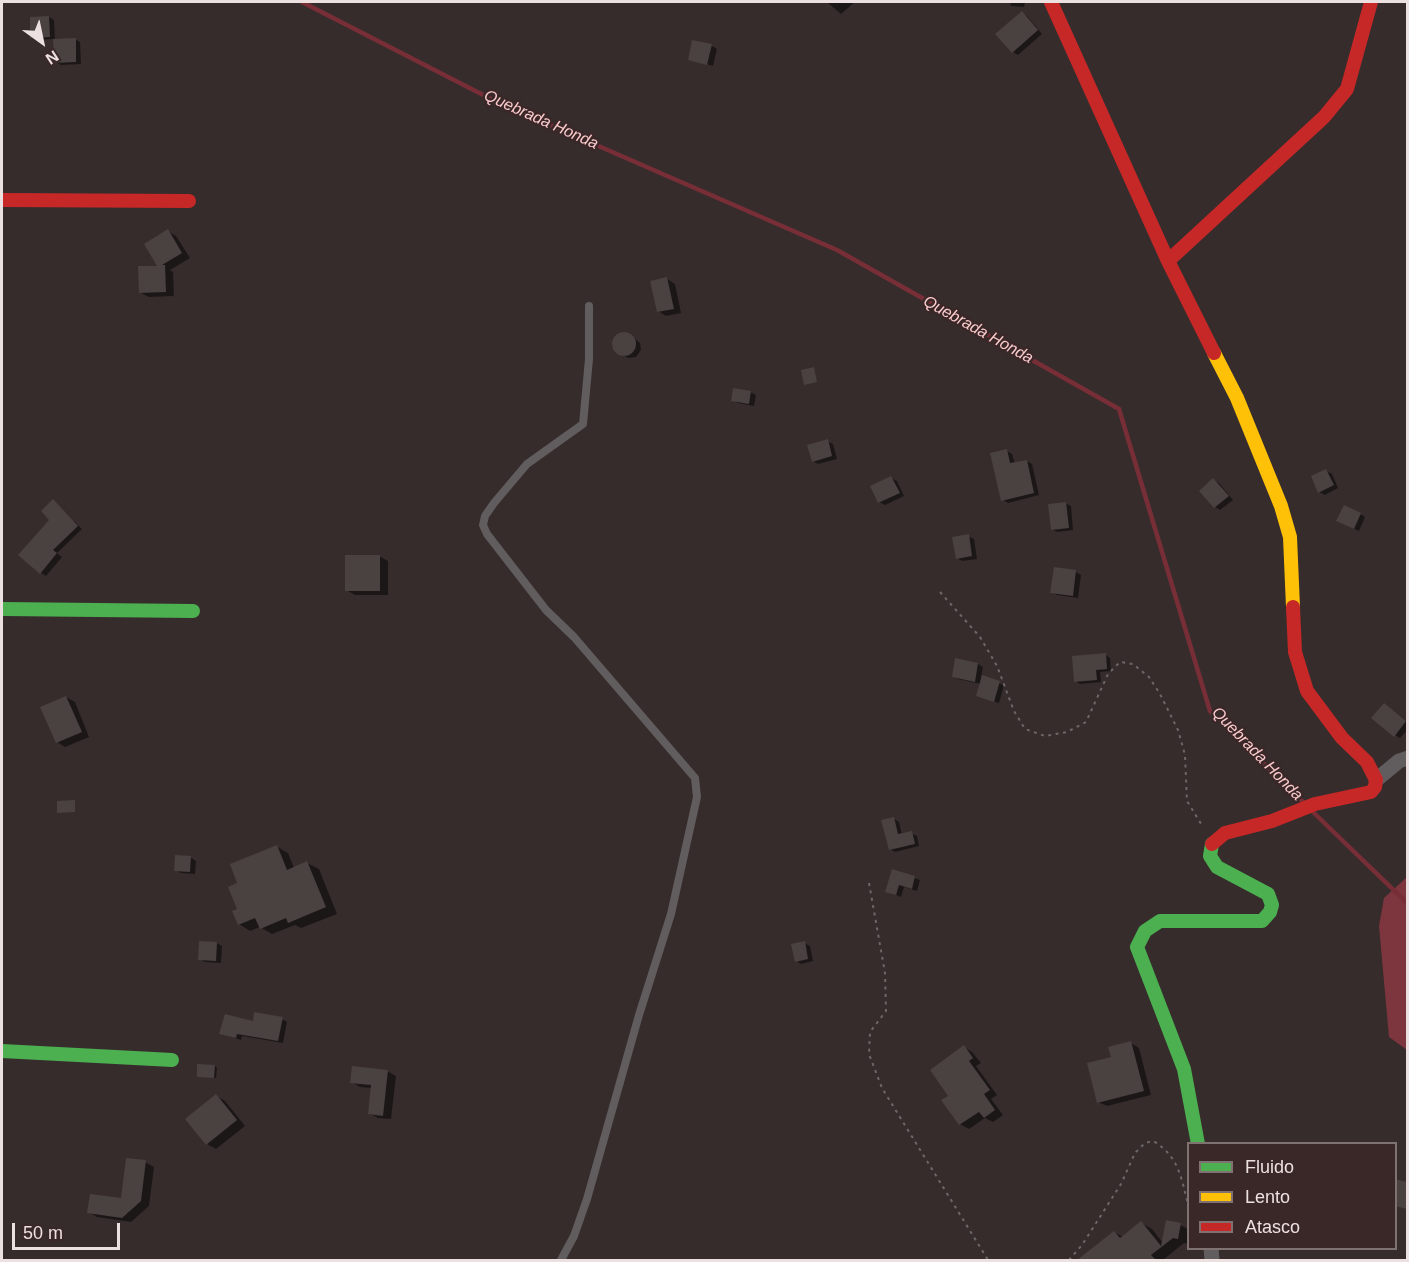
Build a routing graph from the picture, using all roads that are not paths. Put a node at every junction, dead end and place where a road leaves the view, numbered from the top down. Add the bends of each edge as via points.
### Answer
1 (1051, 2) edge
2 (1371, 2) edge
3 (2, 200) edge
4 (189, 201) dead end
5 (1168, 261) junction
6 (589, 306) dead end
7 (2, 609) edge
8 (193, 611) dead end
9 (1407, 758) edge
10 (1376, 780) junction
11 (2, 1051) edge
12 (172, 1060) dead end
13 (1197, 1142) edge
14 (561, 1260) edge

1 - 5 street
2 - 5 street via 1347,89 1324,117
3 - 4 street
5 - 10 street via 1237,398 1281,506 1290,537 1295,652 1307,691 1342,738 1367,762
6 - 14 lane via 583,424 527,464 494,503 483,525 546,610 695,778 697,797 671,914 587,1199
7 - 8 street
9 - 10 street
10 - 13 street via 1371,792 1315,804 1225,833 1212,843 1210,856 1217,867 1272,899 1269,914 1262,921 1160,921 1146,927 1140,936 1137,947 1184,1069
11 - 12 street

